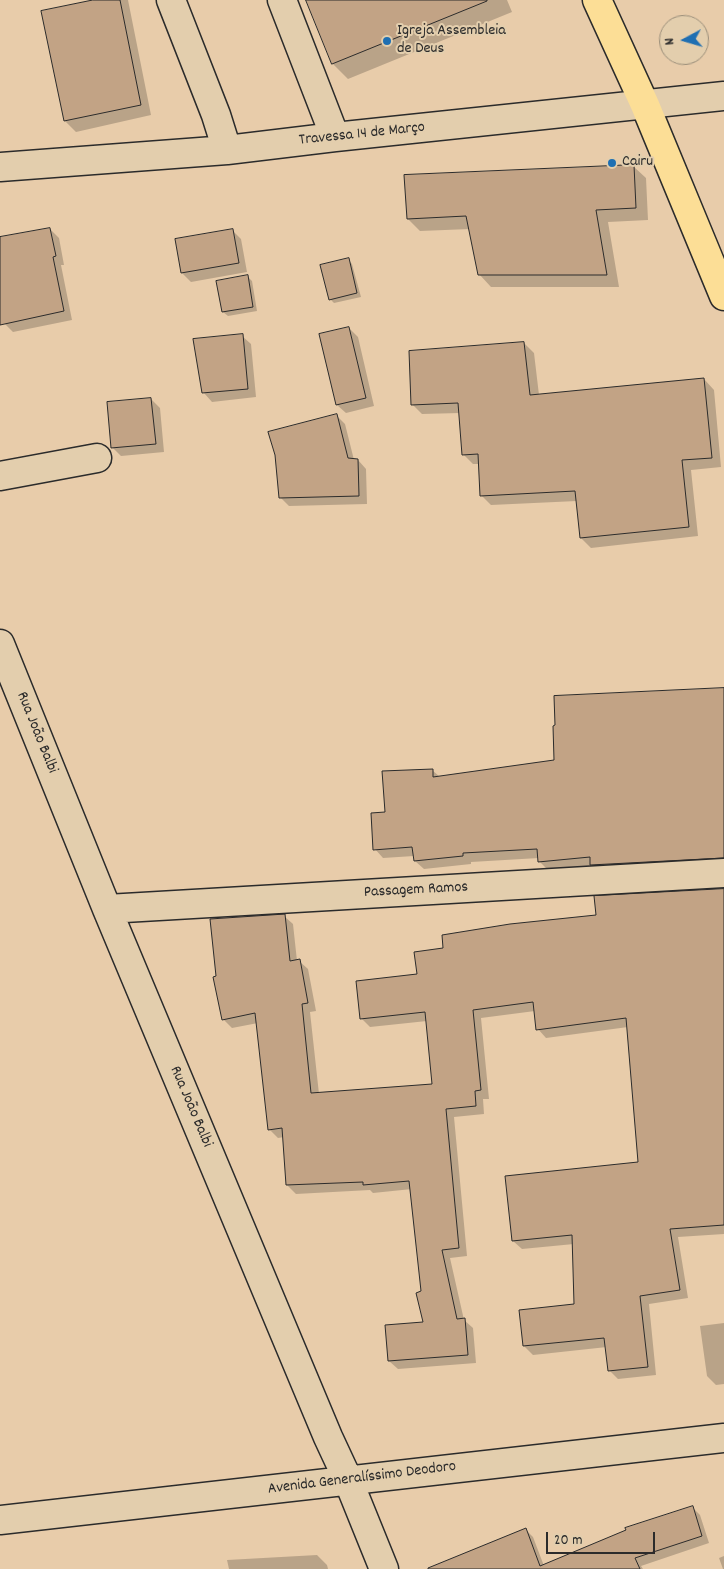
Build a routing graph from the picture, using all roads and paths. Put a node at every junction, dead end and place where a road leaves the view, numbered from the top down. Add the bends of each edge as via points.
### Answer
1 (171, 0) edge
2 (282, 0) edge
3 (597, 0) edge
4 (724, 96) edge
5 (645, 105) junction
6 (335, 137) junction
7 (227, 150) junction
8 (0, 167) edge
9 (724, 296) edge
10 (98, 458) dead end
11 (0, 476) edge
12 (0, 644) edge
13 (724, 873) edge
14 (108, 909) junction
15 (724, 1438) edge
16 (348, 1480) junction
17 (0, 1520) edge
18 (384, 1569) edge

1 - 7 street
2 - 6 street
3 - 5 main road
4 - 5 street, Travessa 14 de Março
5 - 6 street, Travessa 14 de Março
5 - 9 main road
6 - 7 street, Travessa 14 de Março
7 - 8 street, Travessa 14 de Março
10 - 11 street
12 - 14 street, Rua João Balbi
13 - 14 street, Passagem Ramos
14 - 16 street, Rua João Balbi
15 - 16 street, Avenida Generalíssimo Deodoro
16 - 17 street, Avenida Generalíssimo Deodoro
16 - 18 street, Rua João Balbi

